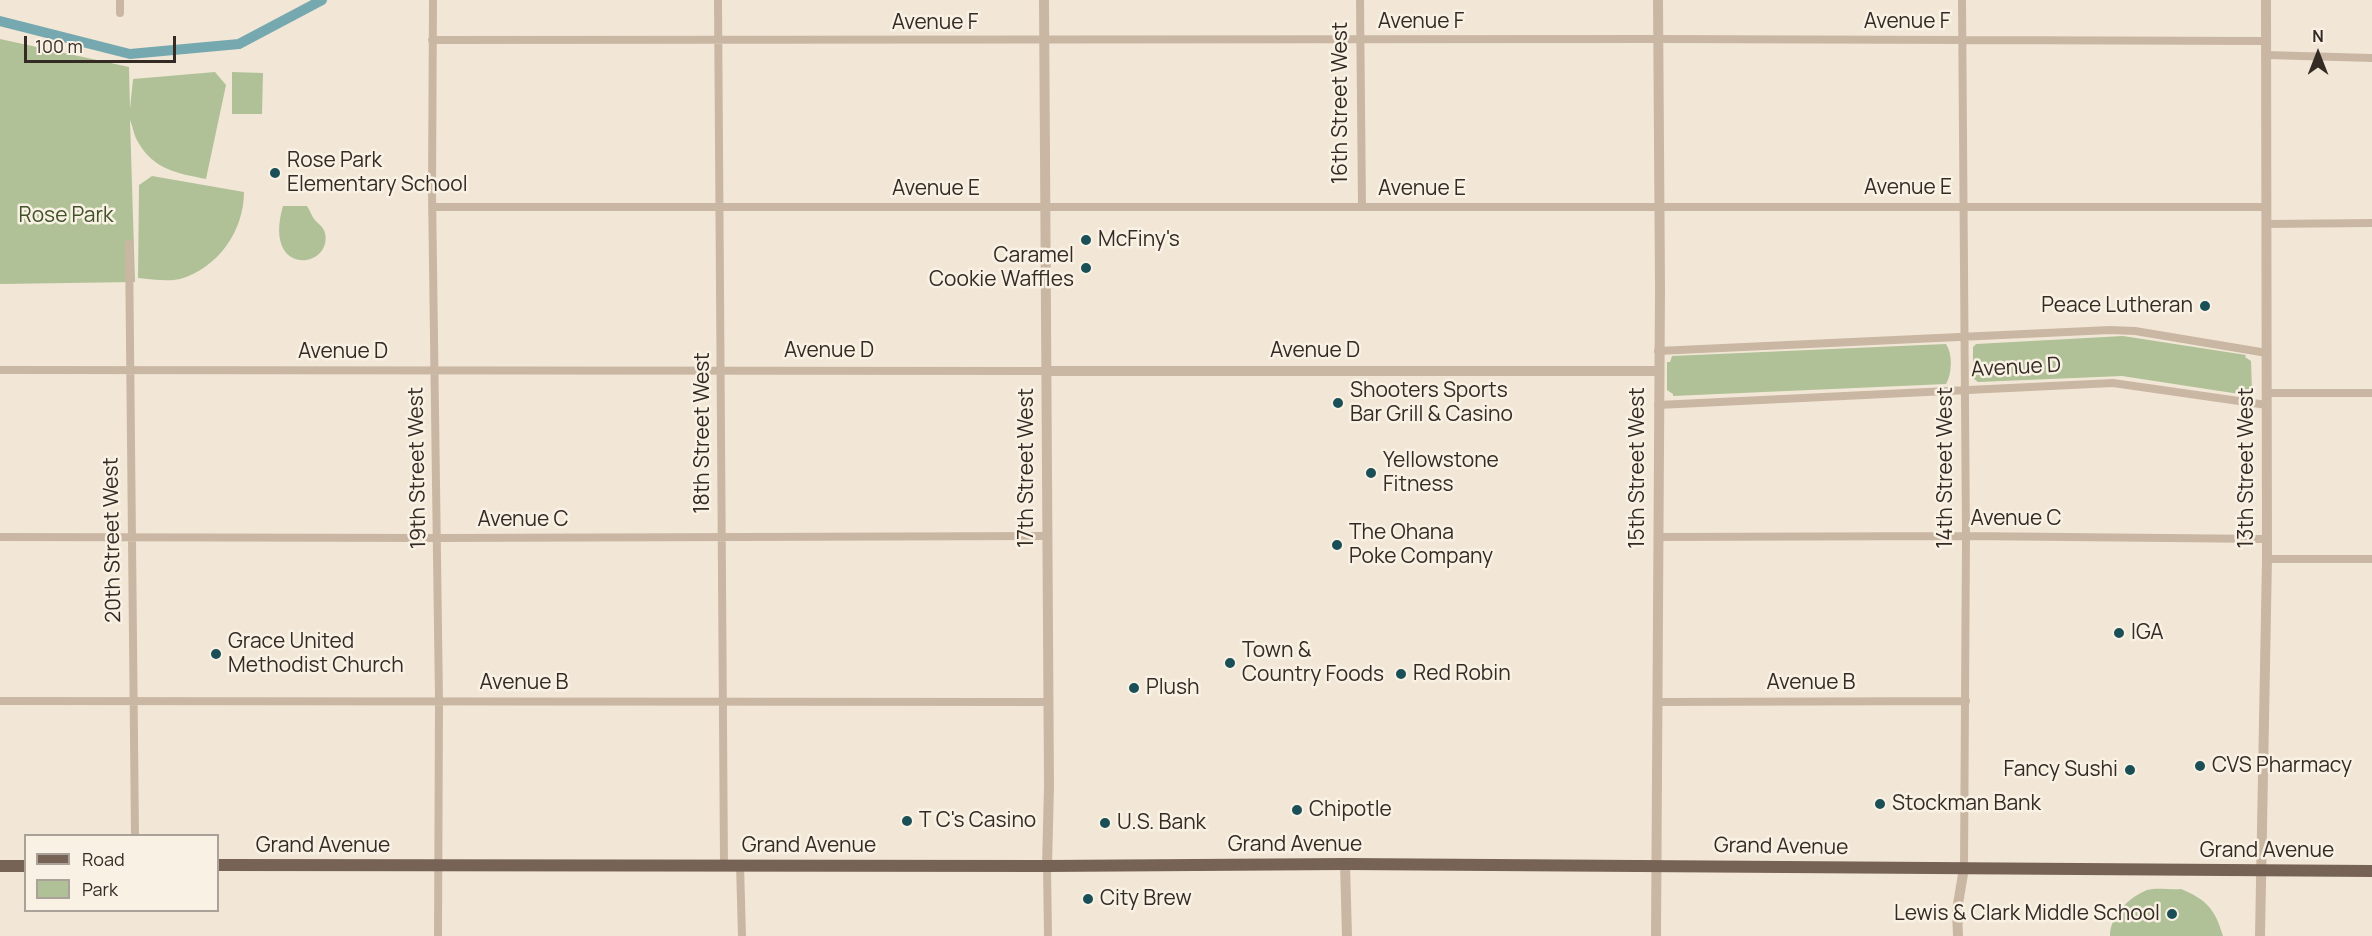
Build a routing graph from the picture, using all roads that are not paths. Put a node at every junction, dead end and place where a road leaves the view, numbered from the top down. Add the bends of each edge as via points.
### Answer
1 (120, 0) edge
2 (433, 0) edge
3 (718, 0) edge
4 (1044, 0) edge
5 (1360, 0) edge
6 (1658, 0) edge
7 (1962, 0) edge
8 (2266, 0) edge
9 (120, 13) dead end
10 (1657, 39) junction
11 (432, 40) junction
12 (718, 40) junction
13 (1044, 41) junction
14 (1360, 41) junction
15 (1962, 41) junction
16 (2266, 41) junction
17 (2266, 55) junction
18 (2372, 58) edge
19 (1659, 205) junction
20 (1963, 206) junction
21 (433, 207) junction
22 (719, 207) junction
23 (1044, 207) junction
24 (1362, 207) junction
25 (2266, 207) junction
26 (2372, 223) edge
27 (2266, 224) junction
28 (129, 244) dead end
29 (1964, 337) junction
30 (1658, 351) junction
31 (2266, 353) junction
32 (0, 370) edge
33 (129, 371) junction
34 (720, 371) junction
35 (1046, 371) junction
36 (1658, 371) junction
37 (435, 372) junction
38 (1965, 390) junction
39 (2266, 393) junction
40 (2372, 393) edge
41 (1658, 405) junction
42 (2266, 405) junction
43 (722, 536) junction
44 (1046, 536) junction
45 (1966, 536) junction
46 (0, 537) edge
47 (131, 537) junction
48 (1658, 537) junction
49 (437, 538) junction
50 (2267, 539) junction
51 (2267, 559) junction
52 (2372, 559) edge
53 (134, 700) junction
54 (0, 701) edge
55 (439, 701) junction
56 (723, 701) junction
57 (1966, 701) junction
58 (1048, 702) junction
59 (1657, 702) junction
60 (135, 834) edge
61 (1345, 864) junction
62 (219, 865) edge
63 (438, 865) junction
64 (724, 865) junction
65 (740, 865) junction
66 (1657, 865) junction
67 (0, 866) edge
68 (24, 866) edge
69 (1047, 866) junction
70 (1964, 868) junction
71 (2372, 871) edge
72 (2262, 872) junction
73 (438, 936) edge
74 (742, 936) edge
75 (1048, 936) edge
76 (1347, 936) edge
77 (1656, 936) edge
78 (1958, 936) edge
79 (2260, 936) edge

1 - 9 street
2 - 11 street, 19th Street West
3 - 12 street, 18th Street West
4 - 13 street, 17th Street West
5 - 14 street, 16th Street West
6 - 10 street, 15th Street West
7 - 15 street, 14th Street West
8 - 16 street, 13th Street West
10 - 14 street, Avenue F
10 - 15 street, Avenue F
10 - 19 street, 15th Street West
11 - 12 street, Avenue F
11 - 21 street, 19th Street West
12 - 13 street, Avenue F
12 - 22 street, 18th Street West
13 - 14 street, Avenue F
13 - 23 street, 17th Street West
14 - 24 street, 16th Street West
15 - 16 street, Avenue F
15 - 20 street, 14th Street West
16 - 17 street, 13th Street West
17 - 18 street
17 - 25 street, 13th Street West
19 - 20 street, Avenue E
19 - 24 street, Avenue E
19 - 30 street, 15th Street West
20 - 25 street, Avenue E
20 - 29 street, 14th Street West
21 - 22 street, Avenue E
21 - 37 street, 19th Street West
22 - 23 street, Avenue E
22 - 34 street, 18th Street West
23 - 24 street, Avenue E
23 - 35 street, 17th Street West
25 - 27 street, 13th Street West
26 - 27 street
27 - 31 street, 13th Street West
28 - 33 street, 20th Street West
29 - 30 street, Avenue D
29 - 31 street, Avenue D via 2135,331
29 - 38 street, 14th Street West
30 - 36 street, 15th Street West
31 - 39 street, 13th Street West
32 - 33 street, Avenue D
33 - 37 street, Avenue D
33 - 47 street, 20th Street West
34 - 35 street, Avenue D
34 - 37 street, Avenue D
34 - 43 street, 18th Street West
35 - 36 street, Avenue D
35 - 44 street, 17th Street West
36 - 41 street, 15th Street West
37 - 49 street, 19th Street West
38 - 41 street, Avenue D
38 - 42 street, Avenue D via 2114,383
38 - 45 street, 14th Street West
39 - 40 street
39 - 42 street, 13th Street West
41 - 48 street, 15th Street West
42 - 50 street, 13th Street West
43 - 44 street, Avenue C
43 - 49 street, Avenue C
43 - 56 street, 18th Street West
44 - 58 street, 17th Street West
45 - 48 street, Avenue C
45 - 50 street, Avenue C
45 - 57 street, 14th Street West
46 - 47 street, Avenue C
47 - 49 street, Avenue C
47 - 53 street, 20th Street West
48 - 59 street, 15th Street West
49 - 55 street, 19th Street West
50 - 51 street, 13th Street West
51 - 52 street
51 - 72 street, 13th Street West
53 - 54 street, Avenue B
53 - 55 street, Avenue B
53 - 60 street, 20th Street West
55 - 56 street, Avenue B
55 - 63 street, 19th Street West
56 - 58 street, Avenue B
56 - 64 street, 18th Street West
57 - 59 street, Avenue B
57 - 70 street, 14th Street West
58 - 69 street, 17th Street West
59 - 66 street, 15th Street West
61 - 66 main road, Grand Avenue
61 - 69 main road, Grand Avenue
61 - 76 street
62 - 63 main road, Grand Avenue
63 - 64 main road, Grand Avenue
63 - 73 street, 19th Street West
64 - 65 main road, Grand Avenue
65 - 69 main road, Grand Avenue
65 - 74 street
66 - 70 main road, Grand Avenue
66 - 77 street, 15th Street West
67 - 68 main road
69 - 75 street, 17th Street West
70 - 72 main road, Grand Avenue
70 - 78 street, 14th Street West via 1957,910
71 - 72 main road, Grand Avenue
72 - 79 street, 13th Street West

